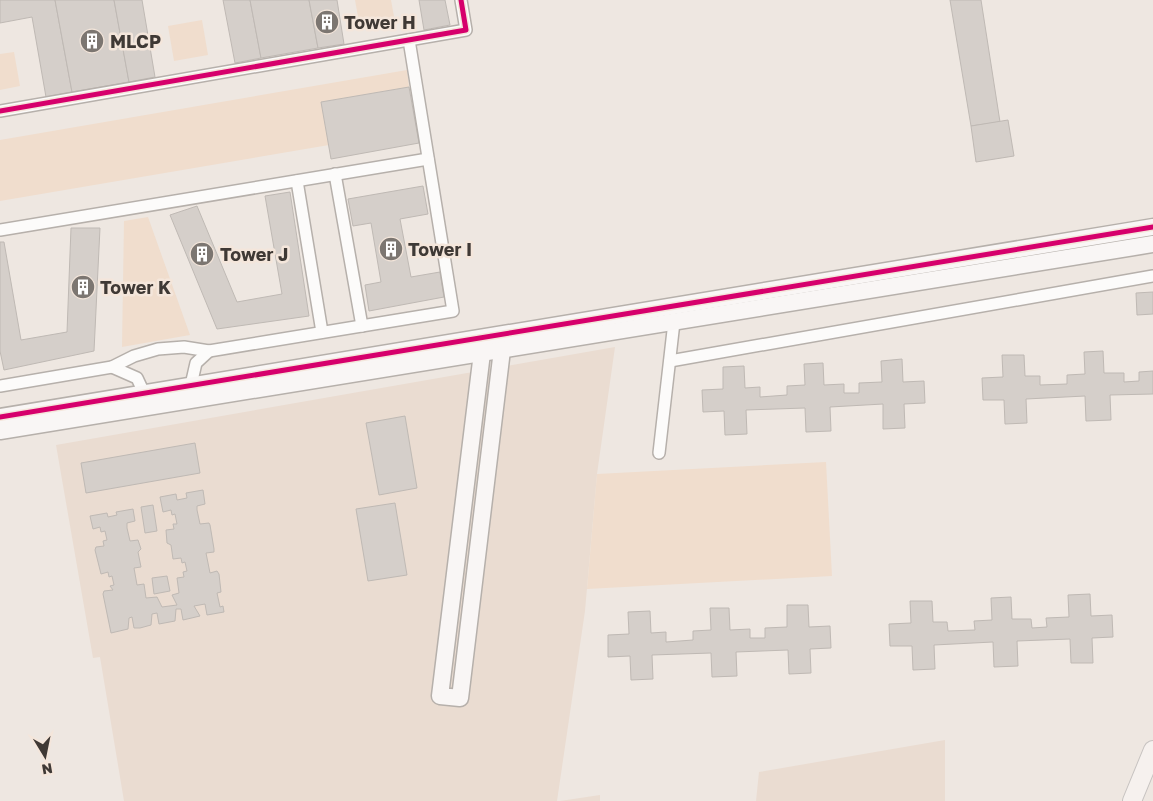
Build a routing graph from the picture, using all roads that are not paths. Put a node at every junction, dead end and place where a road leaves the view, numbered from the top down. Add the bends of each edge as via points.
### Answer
1 (461, 0) edge
2 (409, 40) junction
3 (0, 112) edge
4 (428, 159) junction
5 (335, 174) junction
6 (297, 181) junction
7 (1153, 227) edge
8 (0, 230) edge
9 (1153, 244) edge
10 (1153, 276) edge
11 (674, 322) junction
12 (362, 326) junction
13 (322, 332) junction
14 (502, 350) junction
15 (210, 351) junction
16 (482, 353) junction
17 (670, 361) junction
18 (112, 367) junction
19 (191, 385) junction
20 (0, 386) edge
21 (144, 393) junction
22 (0, 417) edge
23 (0, 431) edge
24 (658, 453) dead end
25 (1153, 750) edge
26 (1132, 801) edge

1 - 2 street via 466,30
2 - 3 street
2 - 4 street
4 - 5 street
4 - 12 street via 453,311
5 - 6 street
5 - 12 street
6 - 8 street
6 - 13 street
7 - 19 street
9 - 11 street
10 - 17 street
11 - 14 street
11 - 17 street
12 - 13 street
13 - 15 street
14 - 16 street
14 - 16 street via 460,698 440,696
15 - 18 street via 184,347 158,349
15 - 19 street via 196,363
16 - 23 street
17 - 24 street
18 - 20 street
18 - 21 street via 136,378
19 - 21 street
21 - 22 street
25 - 26 main road

